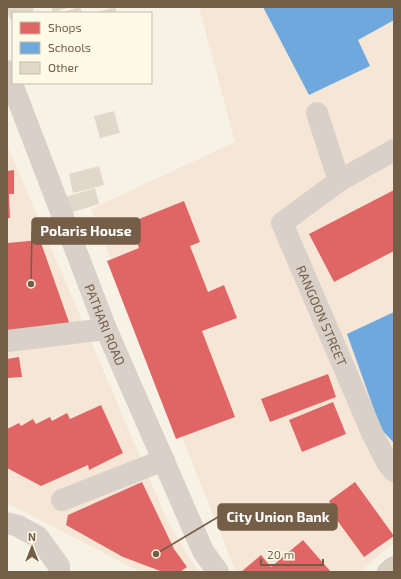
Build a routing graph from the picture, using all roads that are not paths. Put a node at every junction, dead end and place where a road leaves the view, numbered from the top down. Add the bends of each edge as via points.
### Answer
1 (7, 71) edge
2 (318, 113) dead end
3 (394, 150) edge
4 (339, 181) junction
5 (106, 329) junction
6 (7, 341) edge
7 (164, 460) junction
8 (394, 471) edge
9 (62, 500) dead end
10 (7, 523) edge
11 (394, 567) edge
12 (59, 572) edge
13 (218, 572) edge
14 (388, 572) edge

1 - 5 street, PATHARI ROAD
2 - 4 street
3 - 4 street, RANGOON STREET
4 - 8 street, RANGOON STREET via 282,223 372,435
5 - 6 street
5 - 7 street, PATHARI ROAD
7 - 9 street
7 - 13 street, PATHARI ROAD via 203,550
10 - 12 street via 38,537 59,566
11 - 14 main road

